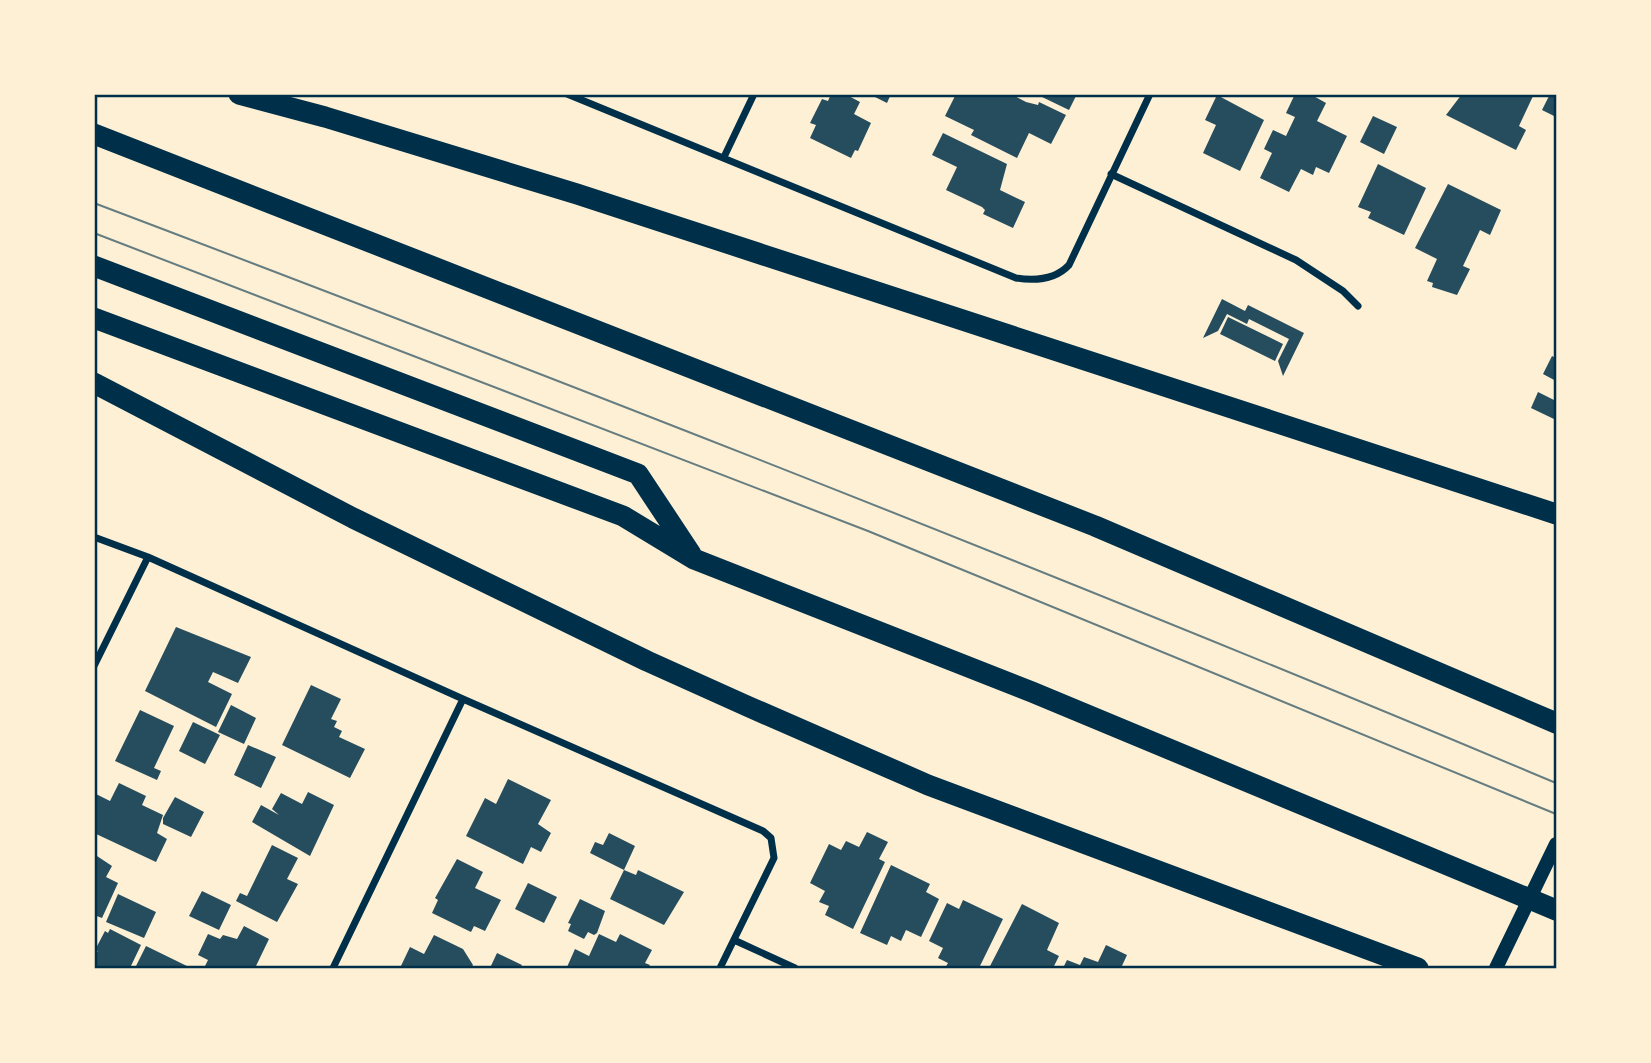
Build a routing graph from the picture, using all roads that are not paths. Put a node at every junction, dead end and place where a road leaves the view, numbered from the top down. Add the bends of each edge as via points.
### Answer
1 (239, 94) edge
2 (567, 94) edge
3 (754, 94) edge
4 (1150, 94) edge
5 (94, 134) edge
6 (724, 157) junction
7 (1111, 174) junction
8 (94, 266) edge
9 (1358, 306) dead end
10 (94, 318) edge
11 (94, 383) edge
12 (1556, 514) edge
13 (94, 537) edge
14 (148, 556) junction
15 (694, 559) junction
16 (94, 666) edge
17 (463, 699) junction
18 (1556, 723) edge
19 (1556, 844) edge
20 (1556, 910) edge
21 (734, 940) junction
22 (1497, 967) edge
23 (333, 968) edge
24 (720, 968) edge
25 (795, 968) edge
26 (1418, 968) edge

1 - 12 highway via 577,194
2 - 6 street
3 - 6 street
4 - 7 street
5 - 18 highway via 1095,526
6 - 7 street via 1016,278 1038,279 1057,275 1069,265
7 - 9 street via 1296,260
8 - 15 highway via 638,474
10 - 15 highway via 623,516
11 - 26 highway via 353,518 747,706 928,785
13 - 14 street
14 - 16 street
14 - 17 street
15 - 20 highway via 1032,692
17 - 21 street via 753,824 771,838 774,858
17 - 23 street
19 - 22 main road
21 - 24 street
21 - 25 street

